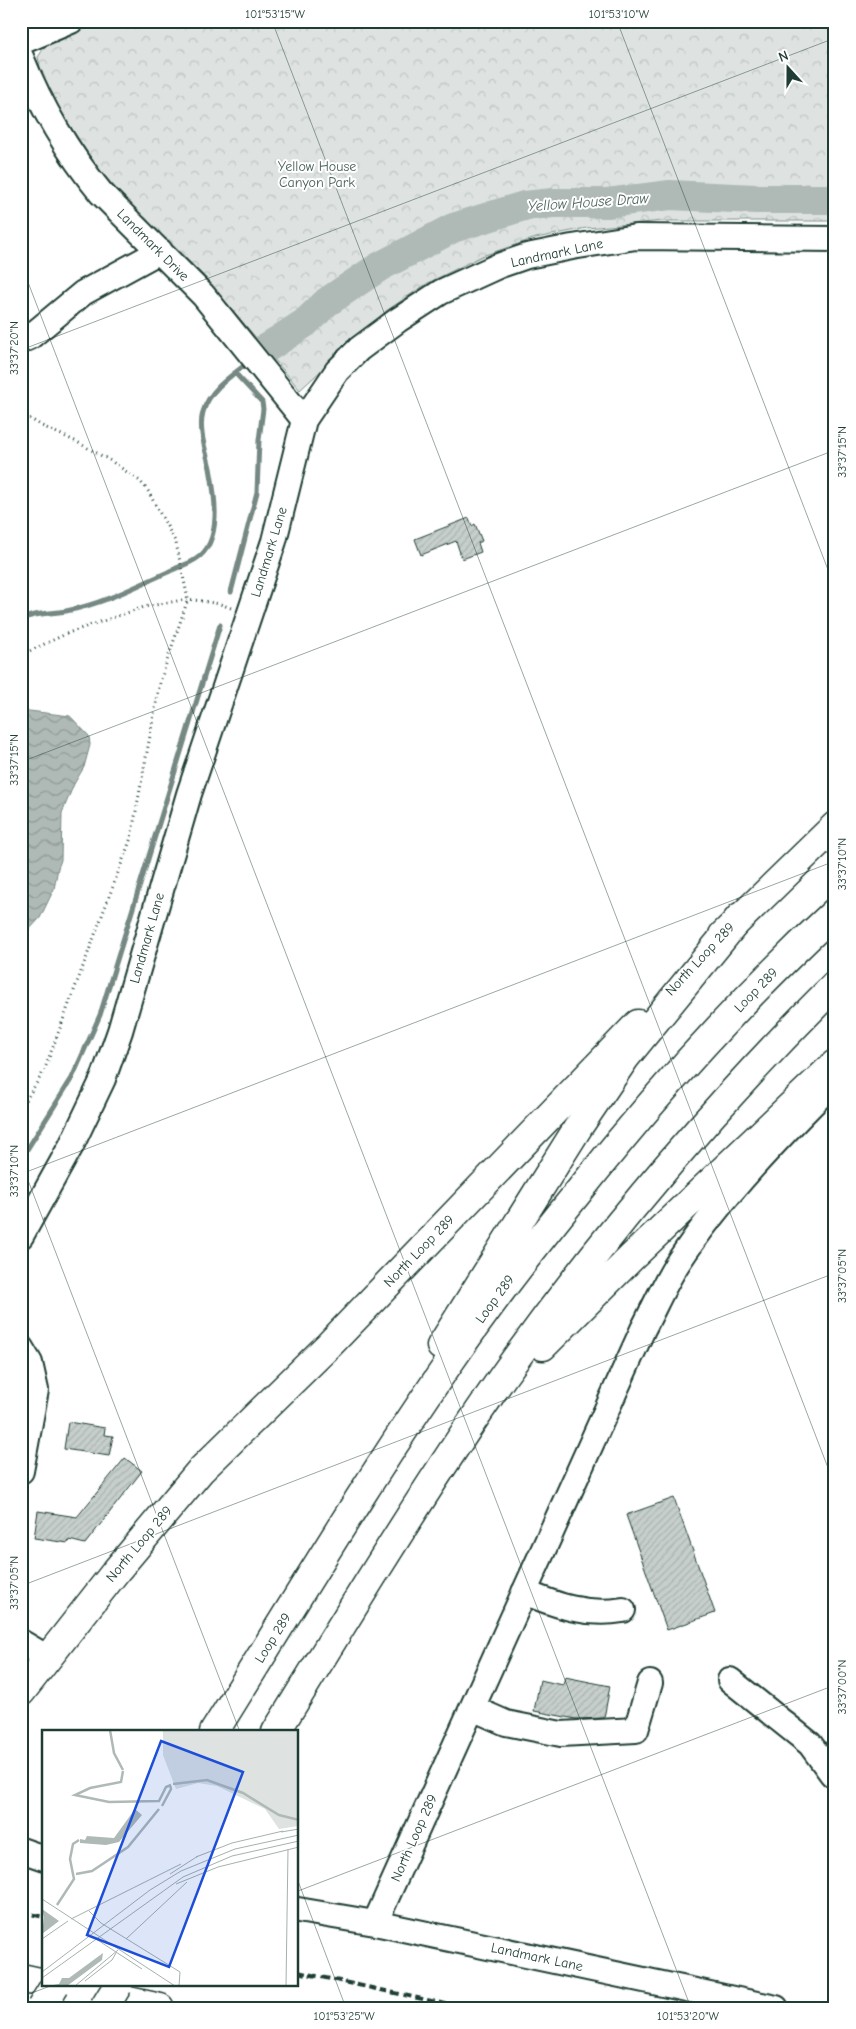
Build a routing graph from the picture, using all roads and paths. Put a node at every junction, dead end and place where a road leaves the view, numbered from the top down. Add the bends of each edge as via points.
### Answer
1 (71, 21) edge
2 (21, 42) edge
3 (21, 57) edge
4 (835, 239) edge
5 (160, 251) junction
6 (21, 341) edge
7 (21, 413) edge
8 (304, 420) junction
9 (188, 599) junction
10 (250, 615) junction
11 (21, 655) edge
12 (835, 826) edge
13 (835, 912) edge
14 (740, 917) junction
15 (835, 985) edge
16 (835, 1064) edge
17 (835, 1081) edge
18 (21, 1108) edge
19 (21, 1236) edge
20 (21, 1348) edge
21 (450, 1456) junction
22 (21, 1471) edge
23 (336, 1537) junction
24 (524, 1592) junction
25 (623, 1610) dead end
26 (21, 1642) edge
27 (48, 1658) junction
28 (730, 1680) dead end
29 (650, 1683) dead end
30 (21, 1692) edge
31 (472, 1708) junction
32 (215, 1730) edge
33 (277, 1730) edge
34 (835, 1774) edge
35 (21, 1850) edge
36 (42, 1857) edge
37 (299, 1910) edge
38 (375, 1923) junction
39 (21, 1978) edge
40 (42, 1983) edge
41 (54, 1986) edge
42 (60, 1986) edge
43 (117, 1986) edge
44 (41, 2008) edge
45 (104, 2008) edge
46 (160, 2008) edge
47 (776, 2008) edge

1 - 2 street
3 - 5 street, Landmark Drive via 70,153 101,193
4 - 8 street, Landmark Lane via 636,237 527,256 441,292 359,348 337,371
5 - 6 street via 83,293
5 - 8 street, Landmark Drive via 203,295
7 - 9 path via 102,456 140,481 176,544
8 - 10 street, Landmark Lane via 274,541
9 - 10 path via 220,604
9 - 11 path via 144,607 108,619
9 - 18 path via 160,682 131,838 44,1071
10 - 19 street, Landmark Lane via 189,794 103,1079 71,1146
12 - 14 main road, North Loop 289
13 - 23 main road, Loop 289 via 691,1059 550,1227 451,1360
14 - 23 main road via 626,1058 579,1126 424,1374
14 - 27 main road, North Loop 289 via 329,1345 200,1471
15 - 21 main road via 733,1091 617,1226 504,1375
16 - 21 main road via 532,1356
17 - 24 street, North Loop 289 via 743,1180 678,1263 643,1328
20 - 22 street via 30,1362 36,1390
21 - 33 main road
23 - 32 main road, Loop 289
24 - 25 street via 561,1607 605,1613
24 - 31 street, North Loop 289
26 - 27 street
27 - 30 main road, North Loop 289
28 - 34 street via 810,1744
29 - 31 street via 636,1730 561,1734 506,1723
31 - 38 street, North Loop 289
35 - 36 street
37 - 38 street, Landmark Lane
38 - 47 street, Landmark Lane
39 - 40 main road
41 - 44 main road, bridge
42 - 46 main road
43 - 45 main road, bridge

